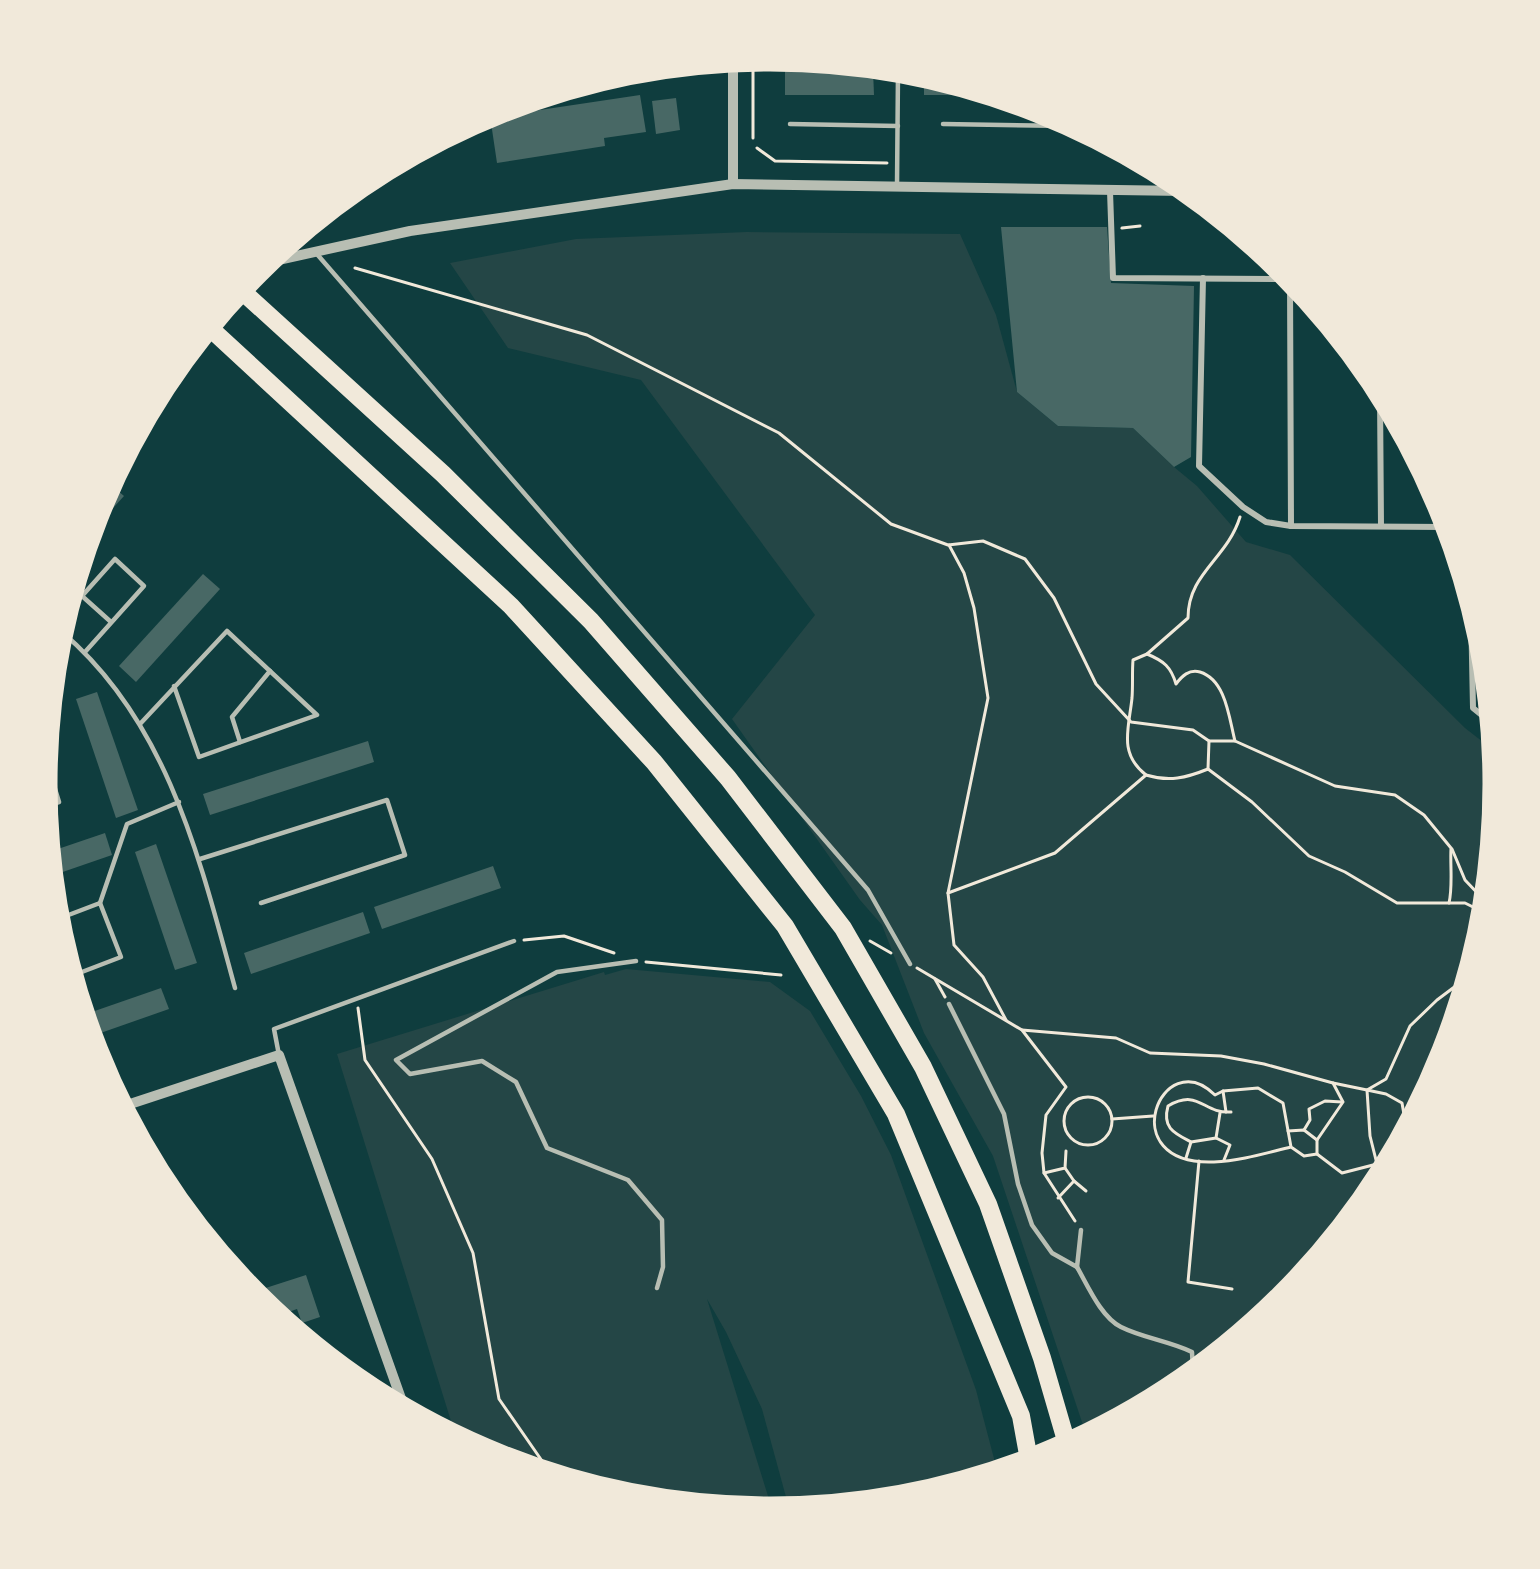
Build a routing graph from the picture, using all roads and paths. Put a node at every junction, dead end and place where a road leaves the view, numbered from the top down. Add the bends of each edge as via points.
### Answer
1 (753, 71) edge
2 (733, 72) edge
3 (898, 82) edge
4 (790, 124) dead end
5 (943, 124) dead end
6 (1045, 125) edge
7 (898, 126) junction
8 (753, 138) dead end
9 (757, 148) dead end
10 (897, 164) junction
11 (733, 184) junction
12 (897, 188) junction
13 (1110, 191) junction
14 (1168, 191) edge
15 (315, 251) junction
16 (288, 257) edge
17 (355, 268) dead end
18 (1203, 278) junction
19 (1276, 280) edge
20 (1289, 294) edge
21 (248, 297) edge
22 (216, 334) edge
23 (1380, 413) edge
24 (1244, 507) junction
25 (1291, 526) junction
26 (1381, 526) junction
27 (1436, 527) edge
28 (948, 545) junction
29 (111, 622) junction
30 (70, 639) edge
31 (1472, 651) edge
32 (85, 652) junction
33 (1148, 654) junction
34 (270, 671) junction
35 (174, 686) junction
36 (1480, 714) edge
37 (1131, 722) junction
38 (140, 724) junction
39 (1209, 741) junction
40 (1235, 741) junction
41 (240, 742) junction
42 (1208, 769) junction
43 (1146, 775) junction
44 (179, 802) junction
45 (1451, 848) junction
46 (200, 859) junction
47 (1476, 891) edge
48 (948, 893) junction
49 (100, 903) junction
50 (261, 903) dead end
51 (1449, 903) junction
52 (1474, 907) edge
53 (68, 915) edge
54 (866, 938) dead end
55 (514, 941) joint
56 (636, 961) junction
57 (910, 964) junction
58 (81, 972) edge
59 (782, 975) dead end
60 (935, 979) junction
61 (1455, 987) edge
62 (235, 988) dead end
63 (357, 999) junction
64 (949, 1004) joint
65 (1006, 1020) junction
66 (1022, 1030) junction
67 (279, 1055) junction
68 (1333, 1083) junction
69 (1367, 1090) junction
70 (1223, 1091) junction
71 (1343, 1102) junction
72 (131, 1104) edge
73 (1226, 1112) junction
74 (1231, 1112) dead end
75 (1220, 1113) junction
76 (1404, 1114) edge
77 (1153, 1116) junction
78 (1112, 1119) junction
79 (1304, 1130) junction
80 (1288, 1131) junction
81 (1216, 1138) junction
82 (1317, 1140) junction
83 (1191, 1142) junction
84 (1291, 1147) junction
85 (1066, 1151) dead end
86 (1317, 1154) junction
87 (1186, 1158) junction
88 (1199, 1161) junction
89 (1224, 1161) junction
90 (1376, 1162) edge
91 (1374, 1165) edge
92 (1065, 1168) junction
93 (1044, 1173) junction
94 (1074, 1181) junction
95 (1086, 1191) dead end
96 (1058, 1198) junction
97 (1081, 1230) joint
98 (1077, 1267) junction
99 (657, 1288) dead end
100 (1232, 1289) dead end
101 (1192, 1360) edge
102 (400, 1395) edge
103 (1064, 1435) edge
104 (1027, 1451) edge
105 (542, 1462) edge

1 - 8 path
2 - 11 street
3 - 7 lane
4 - 7 lane
5 - 6 lane
7 - 10 lane
9 - 10 path via 775,161
10 - 12 lane
11 - 12 street
11 - 15 street via 410,231
12 - 13 street
13 - 14 street
13 - 18 street via 1113,278
15 - 16 street
15 - 57 lane via 868,890
17 - 28 path via 587,335 779,433 891,524
18 - 19 street
18 - 24 street via 1199,466
20 - 25 street
21 - 103 highway via 443,474 591,621 728,778 843,928 923,1067 988,1204
22 - 104 highway via 511,606 654,762 785,926 896,1114 1021,1416
23 - 26 street
24 - 25 street via 1266,522
24 - 33 path via 1225,550 1194,585 1188,618
25 - 26 street
26 - 27 street
28 - 37 path via 984,541 1025,559 1054,598 1096,684
28 - 48 path via 964,573 974,608 988,698
29 - 29 lane via 144,586 115,559 82,596
29 - 32 lane
30 - 32 lane
31 - 36 street via 1473,708
32 - 38 lane
33 - 37 path via 1133,660 1128,714
33 - 40 path via 1172,670 1176,684 1183,675 1195,671 1210,676 1222,693
34 - 35 lane via 227,631
34 - 41 lane via 232,717
34 - 41 lane via 317,715
35 - 38 lane
35 - 41 lane via 199,757
37 - 39 path via 1194,730
37 - 43 path via 1126,746 1133,765
38 - 44 lane
39 - 40 path
39 - 42 path
40 - 45 path via 1335,786 1395,795 1424,815
42 - 43 path via 1183,779
42 - 51 path via 1252,802 1309,856 1397,903
43 - 48 path via 1055,853
44 - 46 lane
44 - 49 lane via 127,824
45 - 47 path via 1466,880
45 - 51 path
46 - 50 lane via 387,800 405,855
46 - 62 lane
48 - 65 path via 954,945 983,977
49 - 53 lane
49 - 58 lane via 121,957
51 - 52 path
54 - 57 path
55 - 56 path via 564,936
55 - 63 lane
56 - 59 path
56 - 99 lane via 557,972 396,1060 410,1074 482,1061 516,1082 547,1148 628,1180 662,1220 663,1267
57 - 60 path
60 - 64 path
60 - 65 path
61 - 69 path via 1410,1026 1386,1079
63 - 67 lane via 274,1029
63 - 105 path via 364,1060 432,1159 473,1252 499,1399
64 - 98 lane via 1004,1114 1018,1184 1032,1225 1052,1254
65 - 66 path
66 - 68 path via 1116,1038 1150,1053 1221,1056
66 - 93 path via 1066,1087 1046,1115
67 - 72 street
67 - 102 street
68 - 69 path
68 - 71 path
69 - 76 path via 1402,1103
69 - 90 path via 1370,1136
70 - 73 path
70 - 77 path via 1215,1095 1207,1087 1190,1082 1172,1087 1157,1101
70 - 80 path via 1258,1088 1283,1102
71 - 79 path via 1325,1101 1309,1109 1310,1120
71 - 82 path
73 - 74 path
73 - 75 path
75 - 81 path
75 - 83 path via 1200,1101 1180,1099 1168,1106 1165,1118 1170,1131
77 - 78 path
77 - 87 path via 1154,1128 1166,1148
78 - 78 path via 1107,1105 1086,1097 1071,1104 1064,1126 1072,1140 1095,1144 1108,1135
79 - 80 path
79 - 82 path
80 - 84 path
81 - 83 path
81 - 89 path via 1230,1145
82 - 86 path
83 - 87 path
84 - 86 path via 1304,1156
84 - 89 path
85 - 92 path
86 - 91 path via 1342,1173
87 - 88 path
88 - 89 path
88 - 100 path via 1188,1282
92 - 93 path
92 - 94 path
93 - 96 path
94 - 95 path
94 - 96 path
96 - 97 path
97 - 98 lane
98 - 101 lane via 1104,1311 1120,1327 1172,1342 1192,1352

